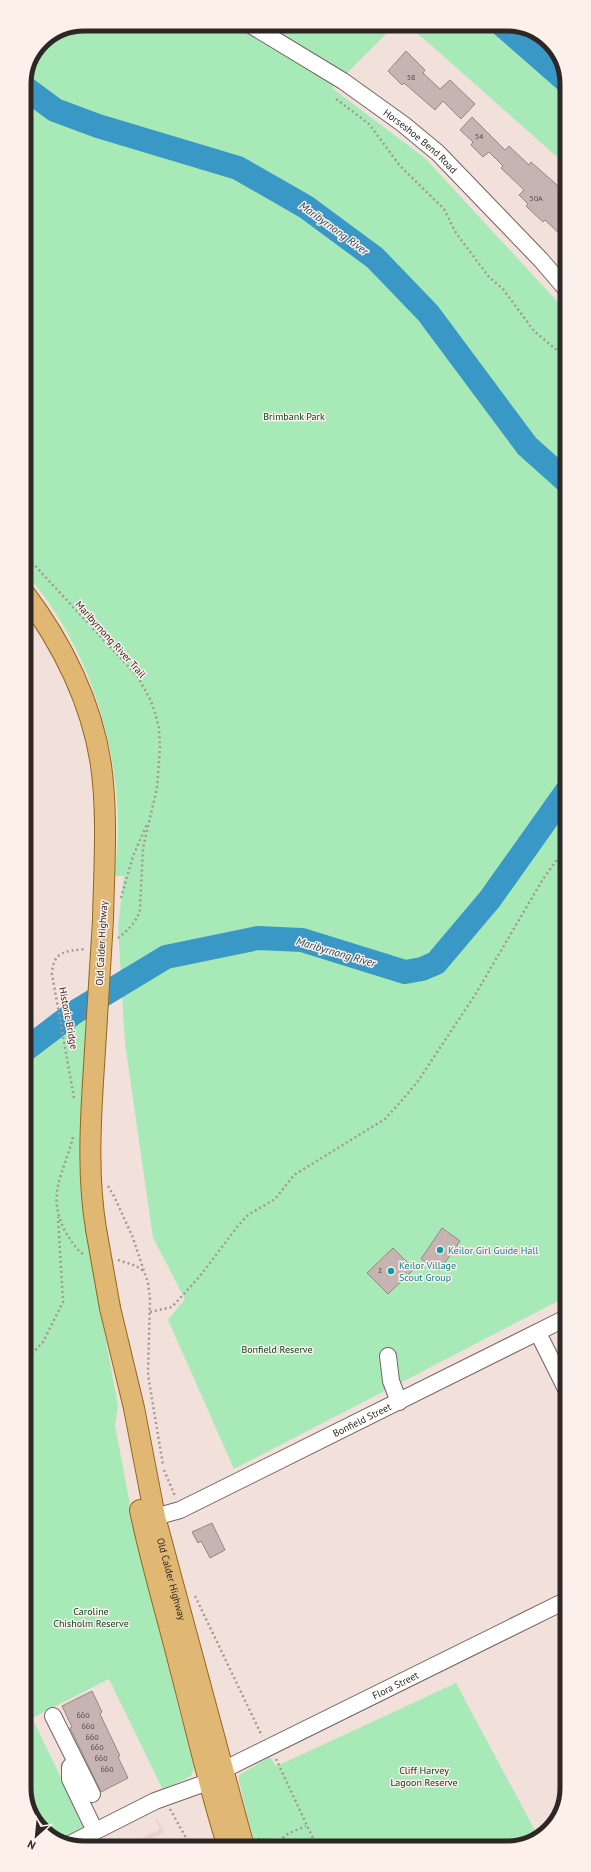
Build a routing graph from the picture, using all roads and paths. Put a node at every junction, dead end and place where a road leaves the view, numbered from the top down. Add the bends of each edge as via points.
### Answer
1 (261, 31) edge
2 (336, 99) dead end
3 (560, 282) edge
4 (560, 353) edge
5 (31, 562) edge
6 (31, 603) edge
7 (560, 855) edge
8 (120, 901) dead end
9 (52, 974) dead end
10 (70, 1065) dead end
11 (58, 1212) dead end
12 (133, 1238) dead end
13 (150, 1312) junction
14 (560, 1321) edge
15 (538, 1333) junction
16 (31, 1355) edge
17 (388, 1356) dead end
18 (560, 1379) edge
19 (399, 1402) junction
20 (180, 1510) junction
21 (149, 1519) junction
22 (191, 1590) dead end
23 (560, 1603) edge
24 (53, 1716) dead end
25 (268, 1747) junction
26 (76, 1762) junction
27 (215, 1776) junction
28 (92, 1794) dead end
29 (164, 1797) junction
30 (306, 1826) junction
31 (95, 1831) junction
32 (77, 1840) edge
33 (188, 1841) edge
34 (227, 1841) edge
35 (242, 1841) edge
36 (279, 1841) edge
37 (314, 1841) edge

1 - 3 street, Horseshoe Bend Road via 343,81 438,153
2 - 4 path via 369,124 400,166 444,209 456,233 489,277 513,301 534,331
5 - 8 path, Maribyrnong River Trail via 138,677 151,701 159,728 157,788
6 - 21 main road, Old Calder Highway, bridge via 66,660 79,688 101,764 105,812 103,920 92,1082 92,1207 110,1308 134,1408
7 - 13 path via 543,879 476,996 418,1080 385,1119 294,1175 275,1199 248,1215 172,1307
9 - 10 path, Historic Bridge
11 - 16 path via 63,1302 43,1342
12 - 13 path via 148,1283
13 - 20 path via 148,1375 164,1472
14 - 15 street, Bonfield Street
15 - 18 street
15 - 19 street, Bonfield Street
17 - 19 street via 391,1381
19 - 20 street, Bonfield Street
20 - 21 street, Bonfield Street
21 - 27 main road, Old Calder Highway
22 - 25 path
23 - 25 street, Flora Street
24 - 26 street
25 - 27 street, Flora Street
25 - 30 path via 279,1765
26 - 28 street
26 - 31 street via 70,1767 70,1779
27 - 29 street, Flora Street
27 - 34 main road, Old Calder Highway
27 - 35 main road, Old Calder Highway
29 - 31 street, Flora Street
29 - 33 path
30 - 36 path via 283,1836
30 - 37 path
31 - 32 street, Flora Street

